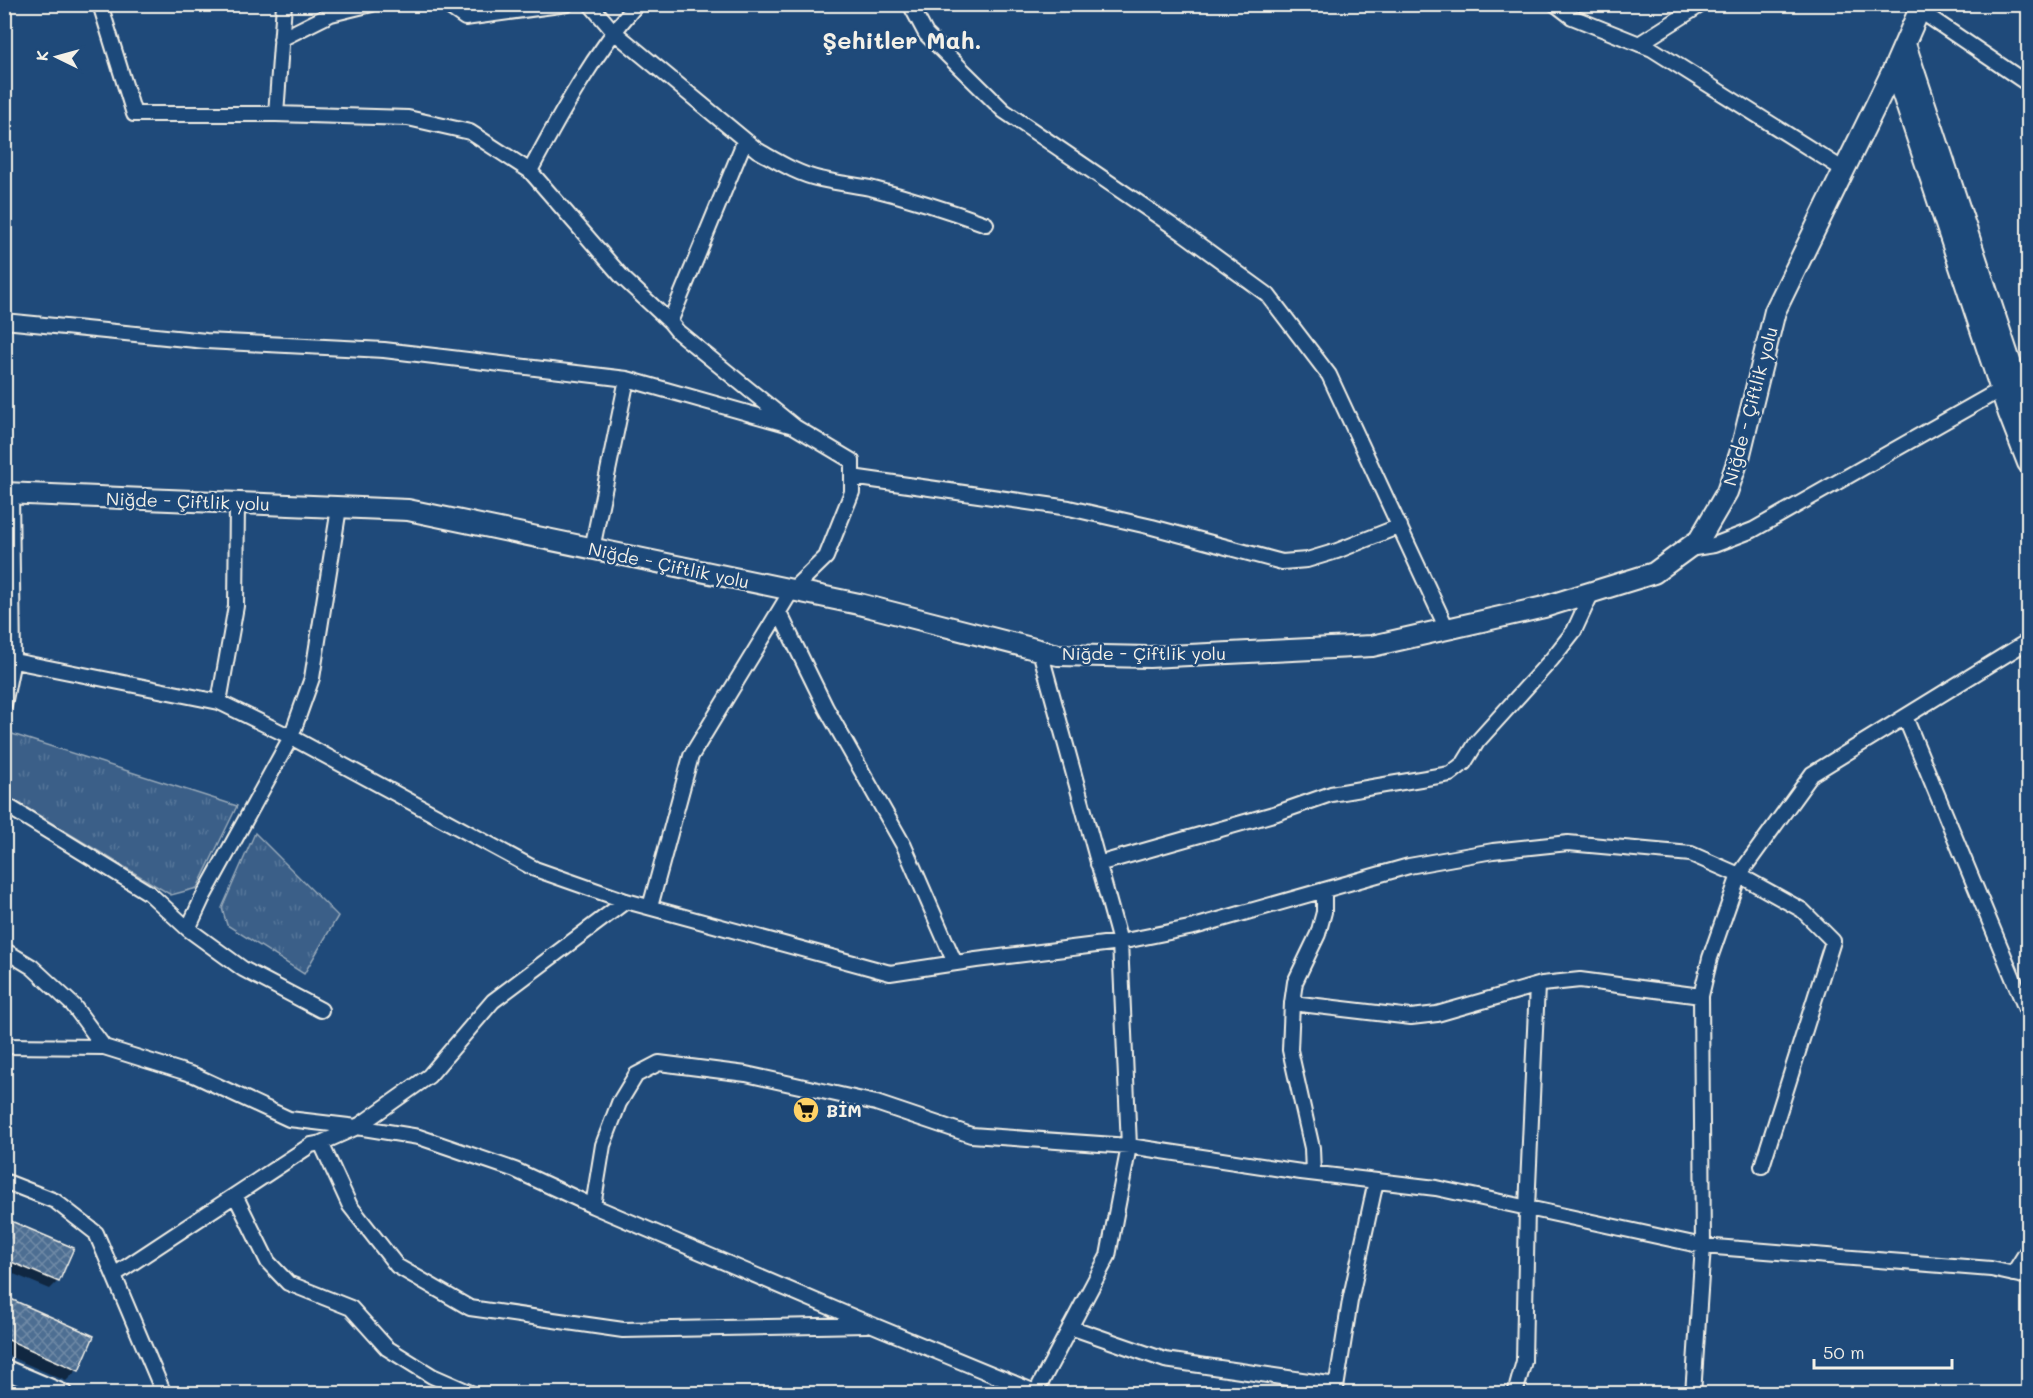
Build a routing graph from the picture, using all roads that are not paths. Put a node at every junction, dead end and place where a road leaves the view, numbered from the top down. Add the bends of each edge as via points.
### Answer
1 (100, 4) edge
2 (284, 4) edge
3 (372, 4) edge
4 (444, 4) edge
5 (567, 4) edge
6 (590, 4) edge
7 (637, 4) edge
8 (910, 4) edge
9 (1555, 4) edge
10 (1702, 4) edge
11 (1918, 6) edge
12 (613, 31) junction
13 (281, 39) junction
14 (1906, 42) junction
15 (1639, 44) junction
16 (1894, 68) junction
17 (2028, 84) edge
18 (276, 114) junction
19 (745, 140) junction
20 (1844, 170) junction
21 (530, 171) junction
22 (986, 224) dead end
23 (4, 321) edge
24 (670, 322) junction
25 (627, 379) junction
26 (2015, 382) edge
27 (2028, 416) edge
28 (795, 426) junction
29 (2028, 464) edge
30 (852, 477) junction
31 (8, 493) edge
32 (237, 503) junction
33 (339, 507) junction
34 (1400, 526) junction
35 (592, 549) junction
36 (1688, 549) junction
37 (792, 590) junction
38 (1592, 592) junction
39 (779, 612) junction
40 (1447, 629) junction
41 (2028, 641) edge
42 (1040, 651) junction
43 (9, 660) edge
44 (219, 702) junction
45 (4, 705) edge
46 (1905, 717) junction
47 (291, 737) junction
48 (4, 804) edge
49 (1098, 864) junction
50 (1738, 875) junction
51 (1324, 890) junction
52 (626, 901) junction
53 (650, 907) junction
54 (188, 929) junction
55 (1120, 942) junction
56 (4, 950) edge
57 (955, 963) junction
58 (1537, 986) junction
59 (1701, 996) junction
60 (1292, 1004) junction
61 (321, 1010) dead end
62 (2028, 1014) edge
63 (4, 1046) edge
64 (104, 1047) junction
65 (357, 1127) junction
66 (321, 1143) junction
67 (1129, 1146) junction
68 (1762, 1166) dead end
69 (1313, 1173) junction
70 (4, 1181) edge
71 (1376, 1181) junction
72 (235, 1195) junction
73 (593, 1206) junction
74 (1527, 1208) junction
75 (1703, 1246) junction
76 (2028, 1250) edge
77 (2013, 1274) junction
78 (114, 1275) junction
79 (2028, 1277) edge
80 (874, 1325) junction
81 (1070, 1327) junction
82 (4, 1369) edge
83 (1336, 1389) edge
84 (1038, 1393) edge
85 (63, 1394) edge
86 (164, 1394) edge
87 (473, 1394) edge
88 (1515, 1394) edge
89 (1693, 1394) edge

1 - 18 street via 134,114
2 - 13 street
3 - 13 street via 331,14
4 - 5 street via 465,18
6 - 12 street
7 - 12 street
8 - 34 street via 926,34 1004,111 1268,295 1329,375
9 - 15 street via 1572,17
10 - 15 street
11 - 14 main road, Niğde - Çiftlik yolu
11 - 17 street
12 - 19 street
12 - 21 street
13 - 18 street
14 - 16 main road, Niğde - Çiftlik yolu
14 - 26 main road
15 - 20 street
16 - 20 main road, Niğde - Çiftlik yolu
16 - 26 main road
18 - 21 street via 408,118 470,132
19 - 22 street via 772,159 818,179 870,188
19 - 24 street
20 - 36 main road, Niğde - Çiftlik yolu via 1775,311 1727,492 1699,540
21 - 24 street via 624,278
23 - 25 street via 206,341 384,350
24 - 28 street
25 - 28 street
25 - 35 street
26 - 27 main road
26 - 29 main road
26 - 36 street via 1752,530 1714,545
28 - 30 street via 852,461
30 - 34 street via 1069,508 1282,562 1337,551
30 - 37 street via 852,492 826,557
31 - 32 main road, Niğde - Çiftlik yolu
31 - 43 street
32 - 33 main road, Niğde - Çiftlik yolu
32 - 44 street via 236,606
33 - 35 main road, Niğde - Çiftlik yolu via 408,510
33 - 47 street via 312,678
34 - 40 street
35 - 37 main road, Niğde - Çiftlik yolu
36 - 38 main road, Niğde - Çiftlik yolu via 1654,573
37 - 39 street
37 - 42 main road, Niğde - Çiftlik yolu
38 - 40 main road, Niğde - Çiftlik yolu
38 - 49 street via 1574,631 1477,742 1464,763 1450,774 1331,794
39 - 53 street via 691,756
39 - 57 street via 826,708 904,846
40 - 42 main road, Niğde - Çiftlik yolu via 1372,646 1149,657 1058,655
41 - 46 street
42 - 49 street
43 - 44 street
43 - 45 street
44 - 47 street
46 - 50 street via 1812,774
46 - 62 street
47 - 52 street via 535,869
47 - 54 street
48 - 54 street via 148,893
49 - 55 street
50 - 51 street via 1690,854 1568,843 1409,866
50 - 59 street
50 - 68 street via 1802,910 1833,941
51 - 55 street via 1194,927
51 - 60 street via 1318,934 1295,982
52 - 53 street
52 - 65 street via 493,1001 429,1076
53 - 57 street via 890,973
54 - 61 street via 243,969
55 - 57 street
55 - 67 street
56 - 64 street via 32,967 73,1005
58 - 59 street via 1580,980
58 - 60 street via 1437,1014 1411,1017
58 - 74 street
59 - 75 street
60 - 69 street via 1290,1050 1312,1148
63 - 64 street
64 - 65 street via 194,1075 289,1119
65 - 66 street
65 - 73 street via 419,1137 515,1170
66 - 72 street via 311,1145
66 - 80 street via 350,1206 397,1266 470,1308 623,1330
67 - 69 street
67 - 73 street via 971,1135 865,1101 746,1074 659,1063 636,1075 619,1103 603,1145
67 - 81 street via 1107,1256
69 - 71 street
70 - 78 street via 55,1201 96,1233
71 - 74 street via 1436,1188
71 - 83 street
72 - 78 street
72 - 87 street via 268,1262 288,1283 351,1308 387,1348 432,1376
73 - 80 street
74 - 75 street
74 - 88 street via 1524,1360
75 - 77 street via 1980,1268
75 - 89 street
76 - 77 street
77 - 79 street
78 - 86 street
80 - 84 street
81 - 83 street via 1166,1360
81 - 84 street
82 - 85 street

